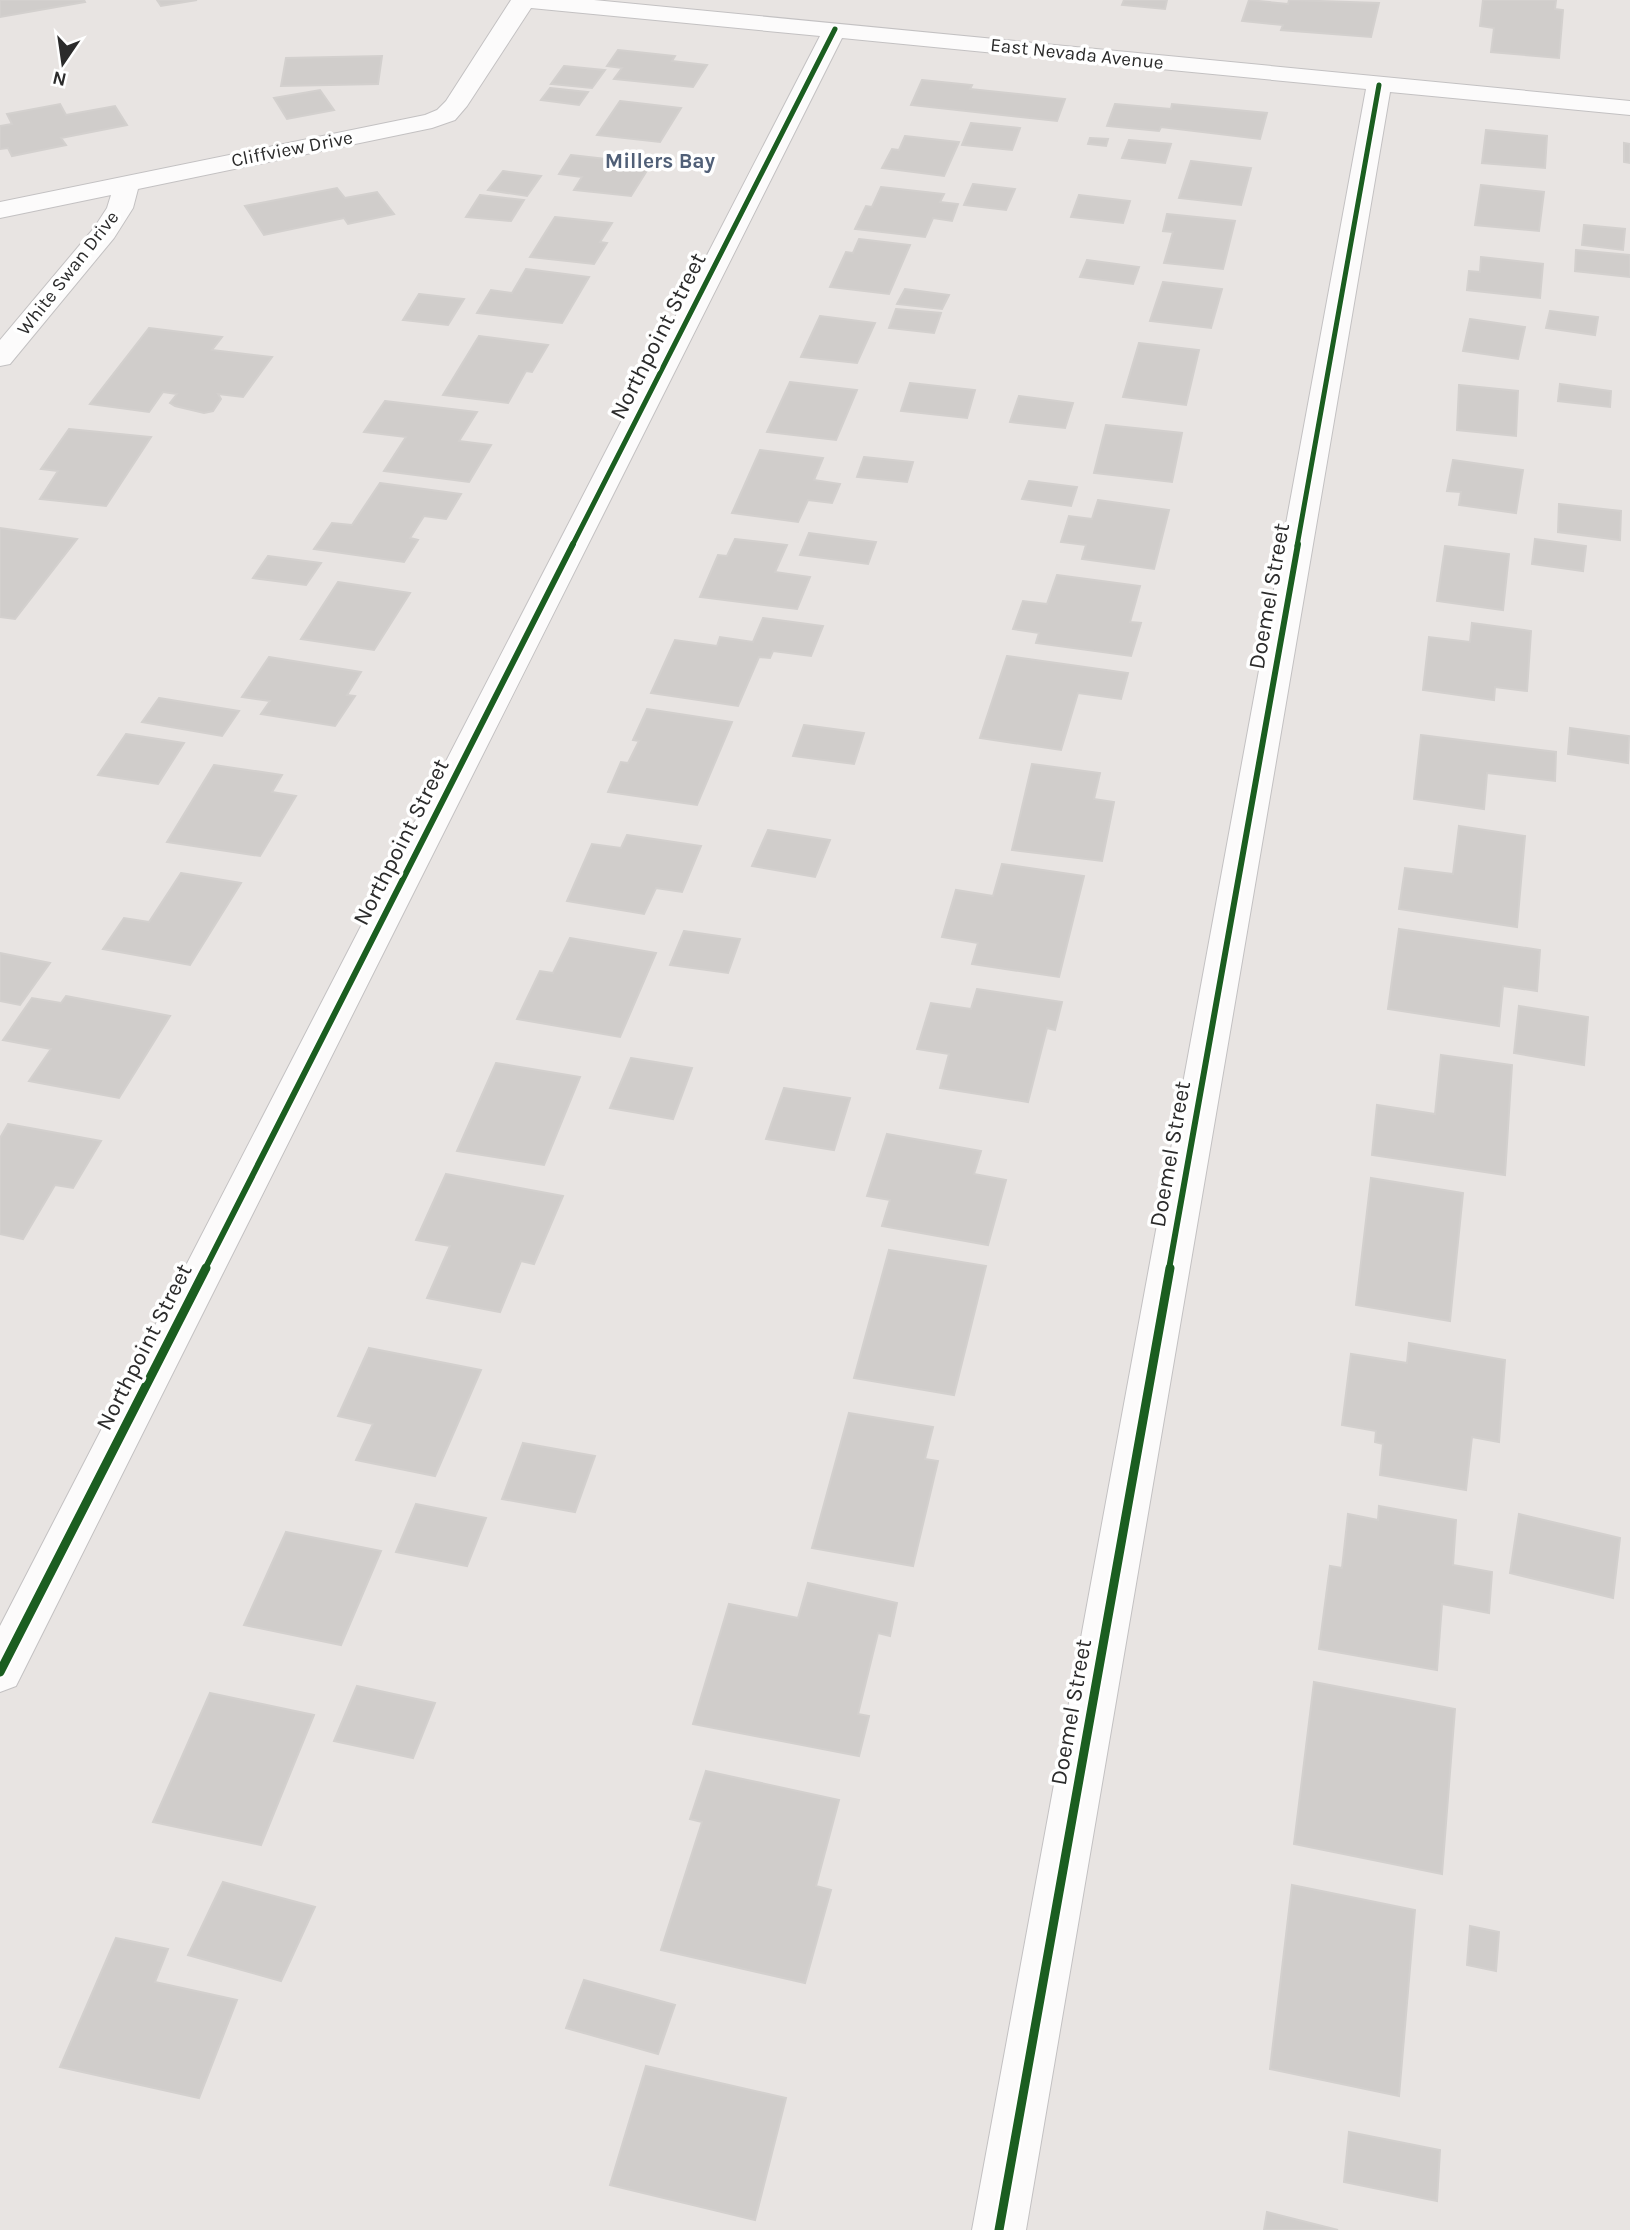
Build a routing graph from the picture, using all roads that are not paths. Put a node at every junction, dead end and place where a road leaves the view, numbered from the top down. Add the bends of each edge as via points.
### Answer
1 (524, 0) edge
2 (835, 29) junction
3 (1379, 85) junction
4 (1630, 108) edge
5 (127, 183) junction
6 (0, 210) edge
7 (0, 358) edge
8 (0, 1672) edge
9 (999, 2230) edge

1 - 2 street, East Nevada Avenue
1 - 5 street, Cliffview Drive via 446,115
2 - 3 street, East Nevada Avenue
2 - 8 street, Northpoint Street
3 - 4 street, East Nevada Avenue
3 - 9 street, Doemel Street
5 - 6 street, Cliffview Drive
5 - 7 street, White Swan Drive via 120,208 105,232

